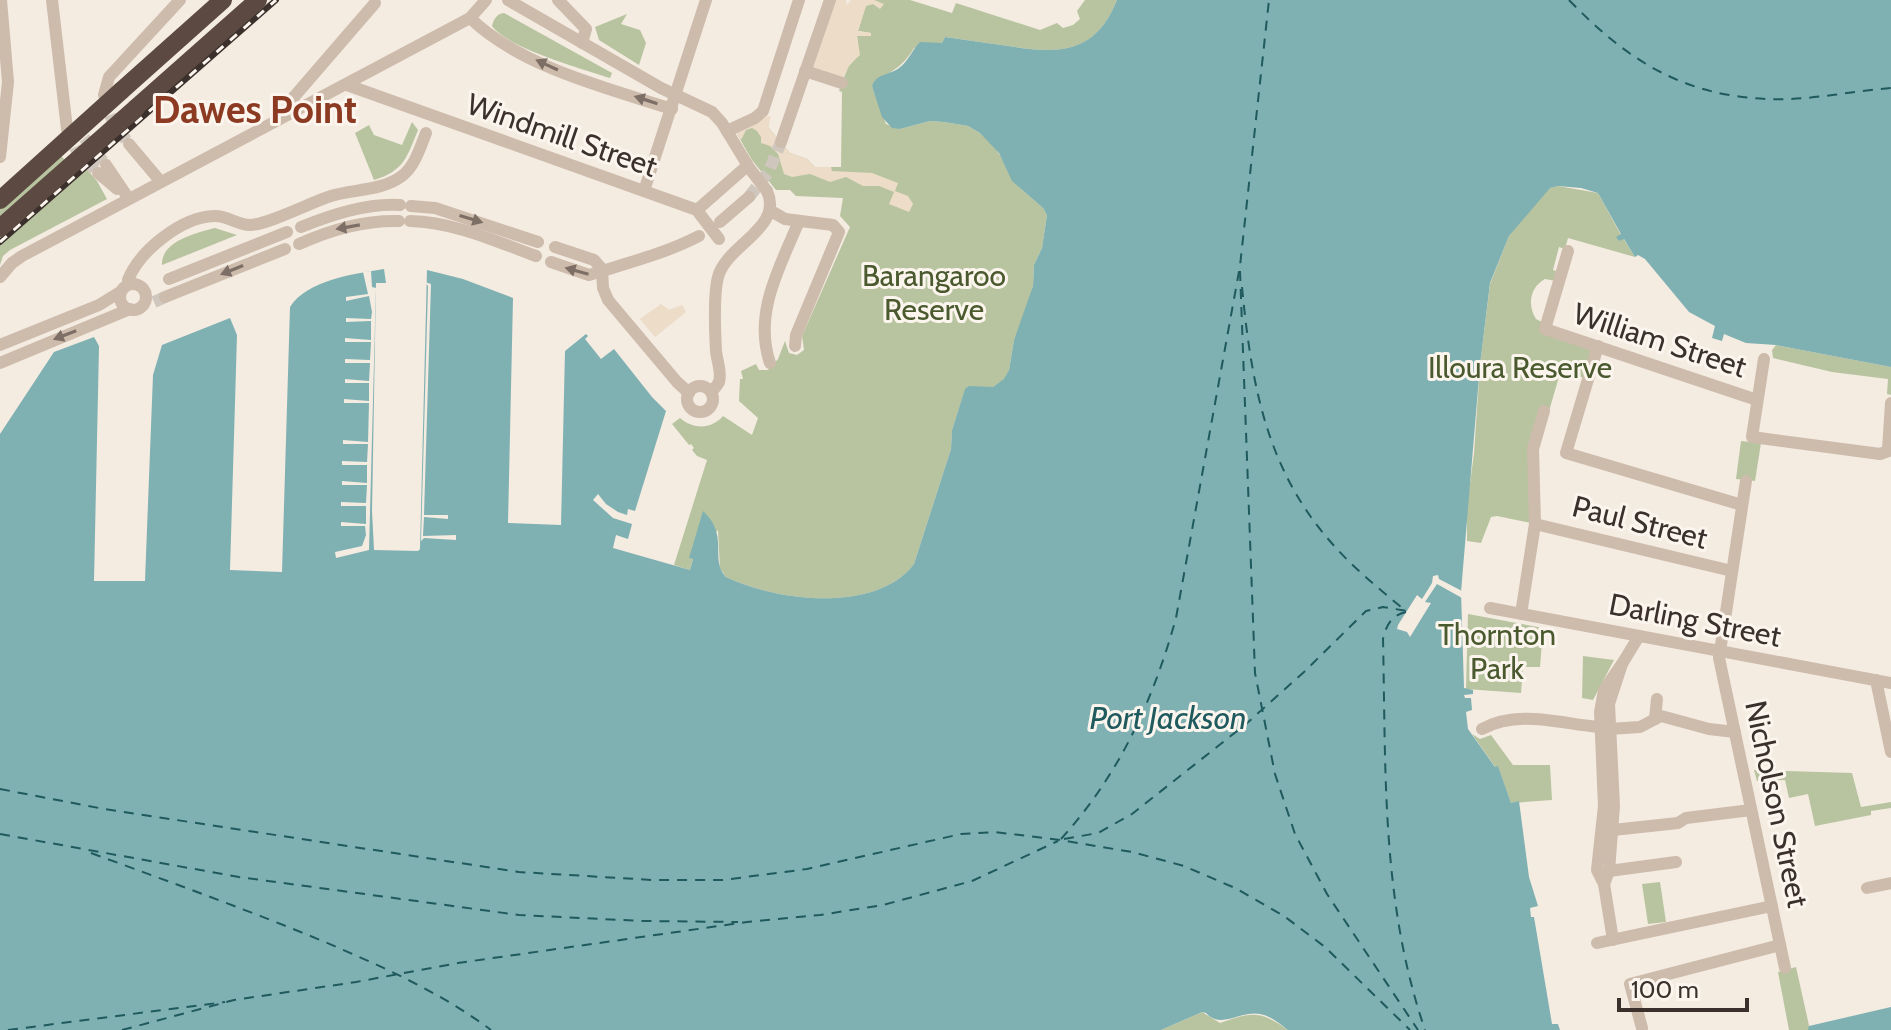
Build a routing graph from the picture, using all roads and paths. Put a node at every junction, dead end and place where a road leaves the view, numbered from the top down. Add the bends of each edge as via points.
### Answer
1 (1, 0) edge
2 (52, 0) edge
3 (180, 0) edge
4 (223, 0) edge
5 (241, 0) edge
6 (258, 0) edge
7 (486, 0) edge
8 (508, 0) edge
9 (558, 0) edge
10 (706, 0) edge
11 (799, 0) edge
12 (830, 0) edge
13 (375, 3) dead end
14 (470, 18) junction
15 (582, 43) junction
16 (629, 69) junction
17 (805, 71) junction
18 (315, 75) junction
19 (842, 83) dead end
20 (347, 85) junction
21 (620, 92) junction
22 (104, 95) dead end
23 (326, 96) junction
24 (674, 102) junction
25 (297, 111) junction
26 (68, 124) tunnel mouth
27 (727, 131) junction
28 (426, 133) dead end
29 (781, 142) tunnel mouth
30 (129, 144) tunnel mouth
31 (0, 157) edge
32 (748, 167) junction
33 (102, 169) tunnel mouth
34 (161, 182) junction
35 (644, 191) junction
36 (749, 197) tunnel mouth
37 (129, 199) junction
38 (0, 200) edge
39 (698, 211) junction
40 (771, 211) junction
41 (0, 212) edge
42 (799, 221) junction
43 (720, 222) dead end
44 (301, 227) dead end
45 (0, 228) edge
46 (287, 232) dead end
47 (699, 236) dead end
48 (538, 242) dead end
49 (299, 244) dead end
50 (555, 247) dead end
51 (285, 249) dead end
52 (1568, 251) dead end
53 (536, 256) dead end
54 (733, 256) junction
55 (551, 262) dead end
56 (602, 269) junction
57 (0, 277) edge
58 (130, 287) junction
59 (154, 301) junction
60 (130, 309) junction
61 (0, 345) edge
62 (795, 346) dead end
63 (1598, 346) junction
64 (1764, 359) dead end
65 (0, 363) edge
66 (770, 363) dead end
67 (711, 392) junction
68 (689, 393) junction
69 (1757, 400) junction
70 (1891, 403) edge
71 (1544, 411) dead end
72 (1889, 450) edge
73 (1746, 481) dead end
74 (1742, 505) junction
75 (1535, 524) junction
76 (1732, 571) junction
77 (1490, 608) dead end
78 (1521, 614) junction
79 (1639, 636) junction
80 (1720, 651) junction
81 (1876, 680) junction
82 (1891, 683) edge
83 (1657, 699) dead end
84 (1655, 719) junction
85 (1604, 728) junction
86 (1482, 729) dead end
87 (1735, 732) junction
88 (1891, 752) edge
89 (1751, 810) junction
90 (1613, 830) junction
91 (1676, 862) dead end
92 (1609, 871) junction
93 (1891, 883) edge
94 (1604, 884) junction
95 (1867, 888) dead end
96 (1772, 906) junction
97 (1613, 940) junction
98 (1597, 943) dead end
99 (1780, 945) junction
100 (1785, 968) dead end
101 (1642, 1028) dead end

1 - 31 street via 8,82
2 - 26 street
3 - 22 street via 109,77
4 - 38 highway, bridge
5 - 41 highway
6 - 45 highway, bridge
7 - 14 street
8 - 15 street
9 - 15 street via 586,29
10 - 24 street
11 - 27 street via 763,111
12 - 17 street
13 - 18 street
14 - 20 street
21 -> 14 street via 554,69 500,42
15 - 16 street
16 - 21 street
16 - 24 street
17 - 19 street
17 - 29 street
18 - 23 street
18 - 25 street via 293,98
20 - 23 street
20 - 35 street, Windmill Street
24 -> 21 street
23 - 25 street
24 - 27 street via 712,112
24 - 35 street
25 - 34 street
27 - 32 street
28 - 58 street via 408,170 388,184 329,197 255,224 214,216 174,230 137,263 129,276
30 - 34 street
32 - 39 street
32 - 40 street, bridge via 767,191
33 - 37 street
34 - 37 street
35 - 39 street, Windmill Street
36 - 43 street
37 - 57 street via 22,256
39 - 54 street, bridge
40 - 42 street
40 - 54 street
42 - 62 street via 833,225 839,237
42 - 66 street via 766,300 764,346
44 -> 48 street via 330,215 405,205 446,211
46 - 58 street via 163,281
47 - 56 street via 648,259
53 -> 49 street via 433,222 385,220 334,230
50 - 56 street via 594,260
51 -> 59 street
52 - 63 street, William Street via 1545,329
54 - 67 street via 718,277 720,378
56 -> 55 street via 589,275
56 - 68 street via 608,300
58 - 59 street
58 - 60 street via 122,304
58 - 61 street
59 - 60 street
60 -> 65 street
63 - 69 street, William Street
63 - 74 street via 1566,453
64 - 69 street
67 - 68 street via 700,386
67 - 68 street via 712,405 702,412 688,405
69 - 72 street via 1752,437 1880,454
70 - 72 street
71 - 75 street via 1533,449
73 - 74 street, Nicholson Street
74 - 76 street, Nicholson Street
75 - 76 street, Paul Street
75 - 78 street
76 - 80 street, Nicholson Street
77 - 78 street, Darling Street
78 - 79 street, Darling Street
79 - 80 street, Darling Street
79 - 85 street via 1604,690
80 - 81 street, Darling Street
80 - 87 street, Nicholson Street
81 - 82 street, Darling Street
81 - 88 street
83 - 84 street
84 - 85 street via 1640,727
84 - 87 street
85 - 86 street via 1510,718
85 - 90 street
85 - 94 street via 1597,870
87 - 89 street, Nicholson Street
89 - 90 street
89 - 96 street, Nicholson Street
90 - 92 street
91 - 92 street
92 - 94 street
93 - 95 street
94 - 97 street
96 - 97 street
96 - 99 street, Nicholson Street
97 - 98 street
99 - 100 street, Nicholson Street
99 - 101 street via 1630,984

